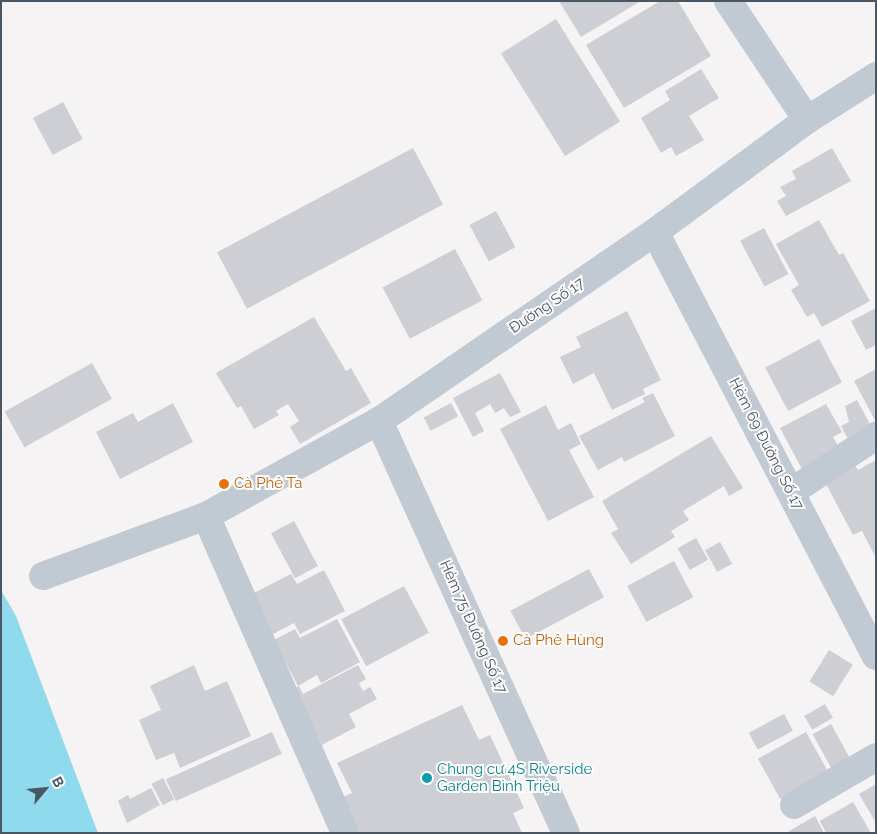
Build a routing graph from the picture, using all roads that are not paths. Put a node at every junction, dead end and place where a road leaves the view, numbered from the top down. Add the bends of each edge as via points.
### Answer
1 (728, 1) edge
2 (876, 76) edge
3 (807, 120) junction
4 (655, 232) junction
5 (379, 421) junction
6 (876, 436) edge
7 (791, 492) junction
8 (206, 516) junction
9 (43, 576) dead end
10 (868, 620) edge
11 (876, 656) edge
12 (876, 757) edge
13 (794, 805) dead end
14 (345, 833) edge
15 (566, 833) edge

1 - 3 street
2 - 3 street, Đường Số 17
3 - 4 street, Đường Số 17
4 - 5 street, Đường Số 17
4 - 7 street, Hẻm 69 Đường Số 17
5 - 8 street, Đường Số 17
5 - 15 street, Hẻm 75 Đường Số 17
6 - 7 street
7 - 10 street, Hẻm 69 Đường Số 17
8 - 9 street, Đường Số 17
8 - 14 street
10 - 11 street, Hẻm 69 Đường Số 17
12 - 13 street

